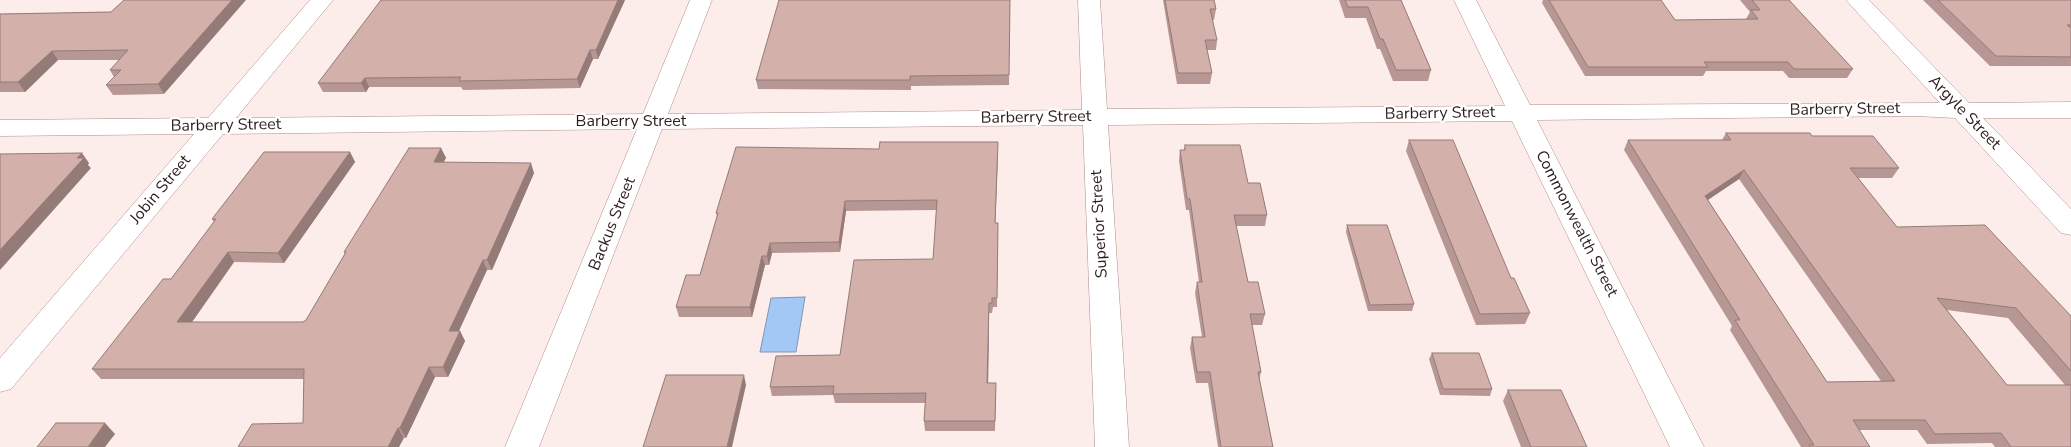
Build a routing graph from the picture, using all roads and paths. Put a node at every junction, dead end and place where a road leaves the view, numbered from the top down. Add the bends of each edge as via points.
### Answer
1 (322, 0) edge
2 (701, 0) edge
3 (1089, 0) edge
4 (1465, 0) edge
5 (1856, 0) edge
6 (2071, 110) edge
7 (1962, 111) junction
8 (1521, 114) junction
9 (1094, 118) junction
10 (654, 122) junction
11 (216, 126) junction
12 (0, 128) edge
13 (2071, 226) edge
14 (0, 380) edge
15 (522, 447) edge
16 (1112, 447) edge
17 (1687, 447) edge

1 - 11 street, Jobin Street
2 - 10 street, Backus Street
3 - 9 street, Superior Street
4 - 8 street, Commonwealth Street
5 - 7 street, Argyle Street
6 - 7 street, Barberry Street
7 - 8 street, Barberry Street
7 - 13 street, Argyle Street
8 - 9 street, Barberry Street
8 - 17 street, Commonwealth Street
9 - 10 street, Barberry Street
9 - 16 street, Superior Street
10 - 11 street, Barberry Street
10 - 15 street, Backus Street
11 - 12 street, Barberry Street
11 - 14 street, Jobin Street

